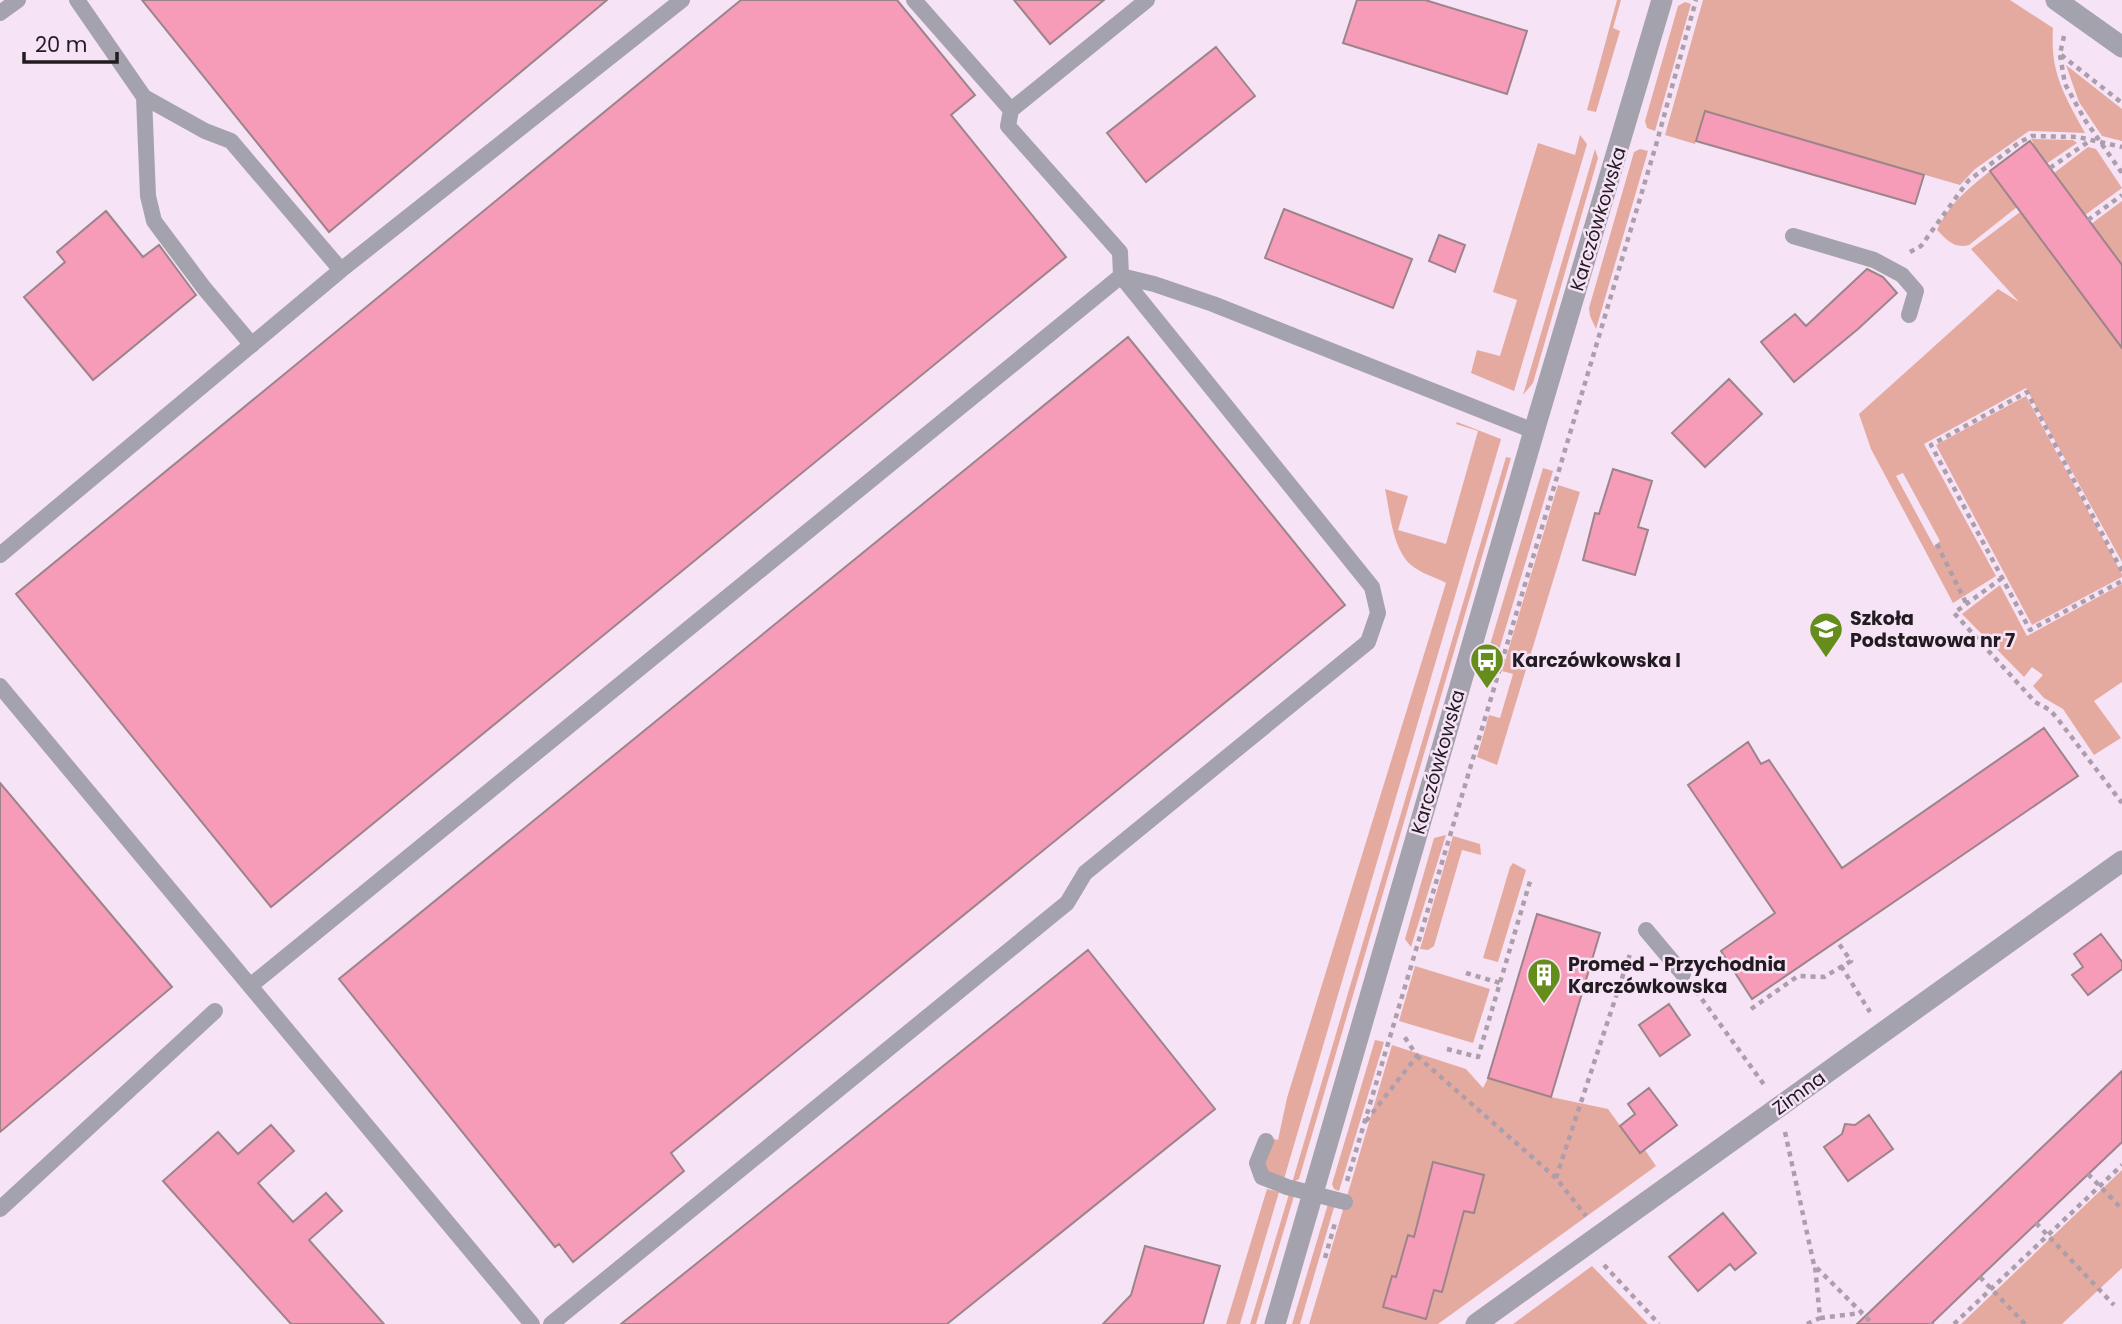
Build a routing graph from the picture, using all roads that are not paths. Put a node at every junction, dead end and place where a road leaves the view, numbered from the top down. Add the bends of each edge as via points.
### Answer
1 (18, 0) edge
2 (77, 0) edge
3 (682, 0) edge
4 (914, 0) edge
5 (1147, 0) edge
6 (1662, 0) edge
7 (2056, 0) edge
8 (0, 13) edge
9 (2122, 47) edge
10 (144, 97) junction
11 (1011, 110) junction
12 (1793, 236) dead end
13 (341, 270) junction
14 (1121, 276) junction
15 (1909, 315) dead end
16 (251, 345) junction
17 (1534, 431) junction
18 (0, 555) edge
19 (0, 685) edge
20 (2122, 861) edge
21 (1646, 930) dead end
22 (1683, 974) road end
23 (250, 986) junction
24 (215, 1011) dead end
25 (1266, 1141) dead end
26 (1313, 1192) junction
27 (1343, 1201) road end
28 (0, 1209) edge
29 (532, 1324) edge
30 (551, 1324) edge
31 (1275, 1324) edge
32 (1476, 1324) edge

1 - 8 lane
2 - 10 lane
3 - 13 lane
4 - 11 lane
5 - 11 lane
6 - 17 street, Karczówkowska
7 - 9 street
10 - 13 lane via 231,141
10 - 16 lane via 148,196 154,221
11 - 14 lane via 1008,126 1121,252
12 - 15 lane via 1874,260 1902,275 1916,291
13 - 16 lane
14 - 17 lane via 1213,304
14 - 23 lane
14 - 30 lane via 1372,587 1378,612 1368,642 1085,873 1067,903
16 - 18 lane
17 - 26 street, Karczówkowska
19 - 23 lane
20 - 32 street, Zimna
21 - 22 lane
23 - 29 lane
24 - 28 lane
25 - 26 lane via 1257,1163 1262,1177
26 - 27 lane
26 - 31 street, Karczówkowska

